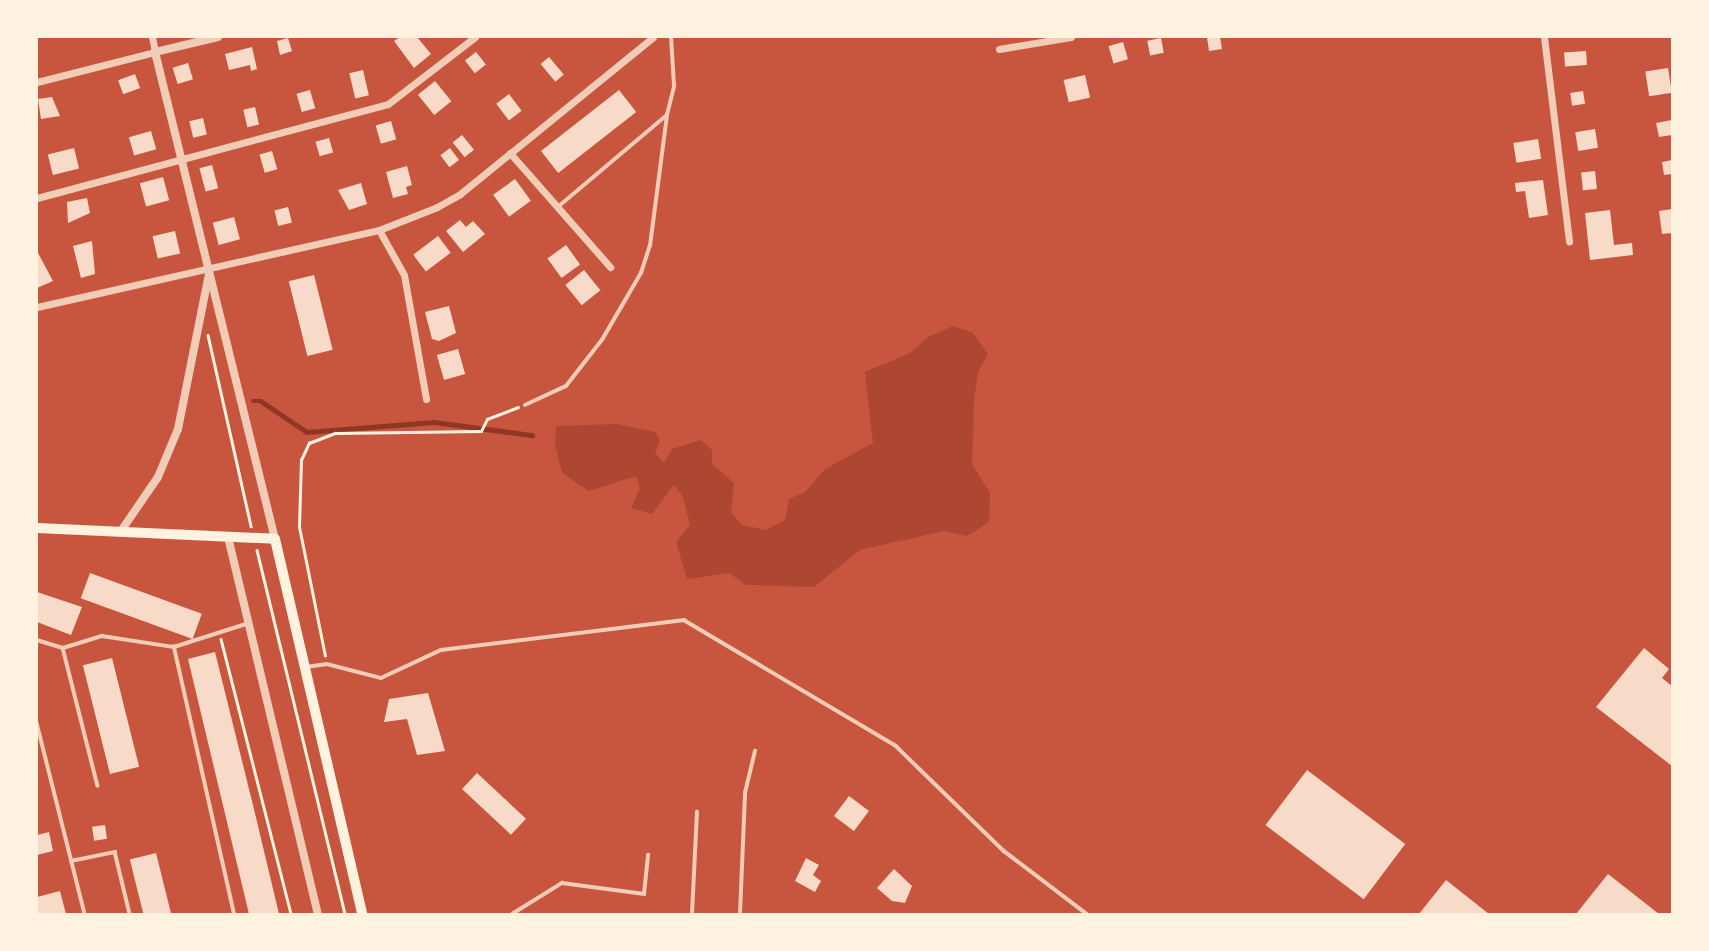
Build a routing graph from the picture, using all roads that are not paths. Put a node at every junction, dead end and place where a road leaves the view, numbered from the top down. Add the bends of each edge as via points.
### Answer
1 (152, 37) edge
2 (218, 37) edge
3 (475, 37) edge
4 (653, 37) edge
5 (671, 37) edge
6 (1071, 37) edge
7 (1544, 37) edge
8 (999, 49) dead end
9 (155, 52) junction
10 (37, 82) edge
11 (667, 115) junction
12 (510, 153) junction
13 (184, 161) junction
14 (37, 198) edge
15 (557, 207) junction
16 (379, 230) junction
17 (1569, 241) dead end
18 (610, 267) dead end
19 (209, 271) junction
20 (37, 307) edge
21 (425, 400) dead end
22 (525, 405) road end
23 (37, 528) edge
24 (121, 531) junction
25 (228, 537) junction
26 (275, 539) junction
27 (248, 623) junction
28 (37, 640) edge
29 (174, 647) junction
30 (63, 648) junction
31 (304, 667) junction
32 (37, 723) edge
33 (755, 751) dead end
34 (98, 786) dead end
35 (697, 812) dead end
36 (648, 855) dead end
37 (71, 861) junction
38 (85, 914) edge
39 (130, 914) edge
40 (234, 914) edge
41 (318, 914) edge
42 (362, 914) edge
43 (513, 914) edge
44 (692, 914) edge
45 (740, 914) edge
46 (1087, 914) edge

1 - 9 street
2 - 9 street
3 - 13 street via 388,104
4 - 12 street
5 - 11 lane via 674,86
6 - 8 street
7 - 17 street
9 - 10 street
9 - 13 street
11 - 15 lane
11 - 22 lane via 650,246 641,273 602,340 566,386
12 - 15 street
12 - 16 street via 460,194
13 - 14 street
13 - 19 street
15 - 18 street
16 - 19 street
16 - 21 street via 404,275
19 - 20 street
19 - 24 street via 178,429 158,477
19 - 26 street
23 - 24 main road
24 - 25 main road
25 - 26 main road
25 - 27 street
26 - 31 main road
27 - 29 lane
27 - 41 street
28 - 30 lane
29 - 30 lane via 102,636
29 - 40 lane
30 - 34 lane
31 - 42 main road
31 - 46 lane via 327,664 381,678 441,650 684,620 897,746 1004,851
32 - 37 lane
33 - 45 lane via 745,793
35 - 44 lane
36 - 43 lane via 644,894 562,883
37 - 38 lane
37 - 39 lane via 115,852

